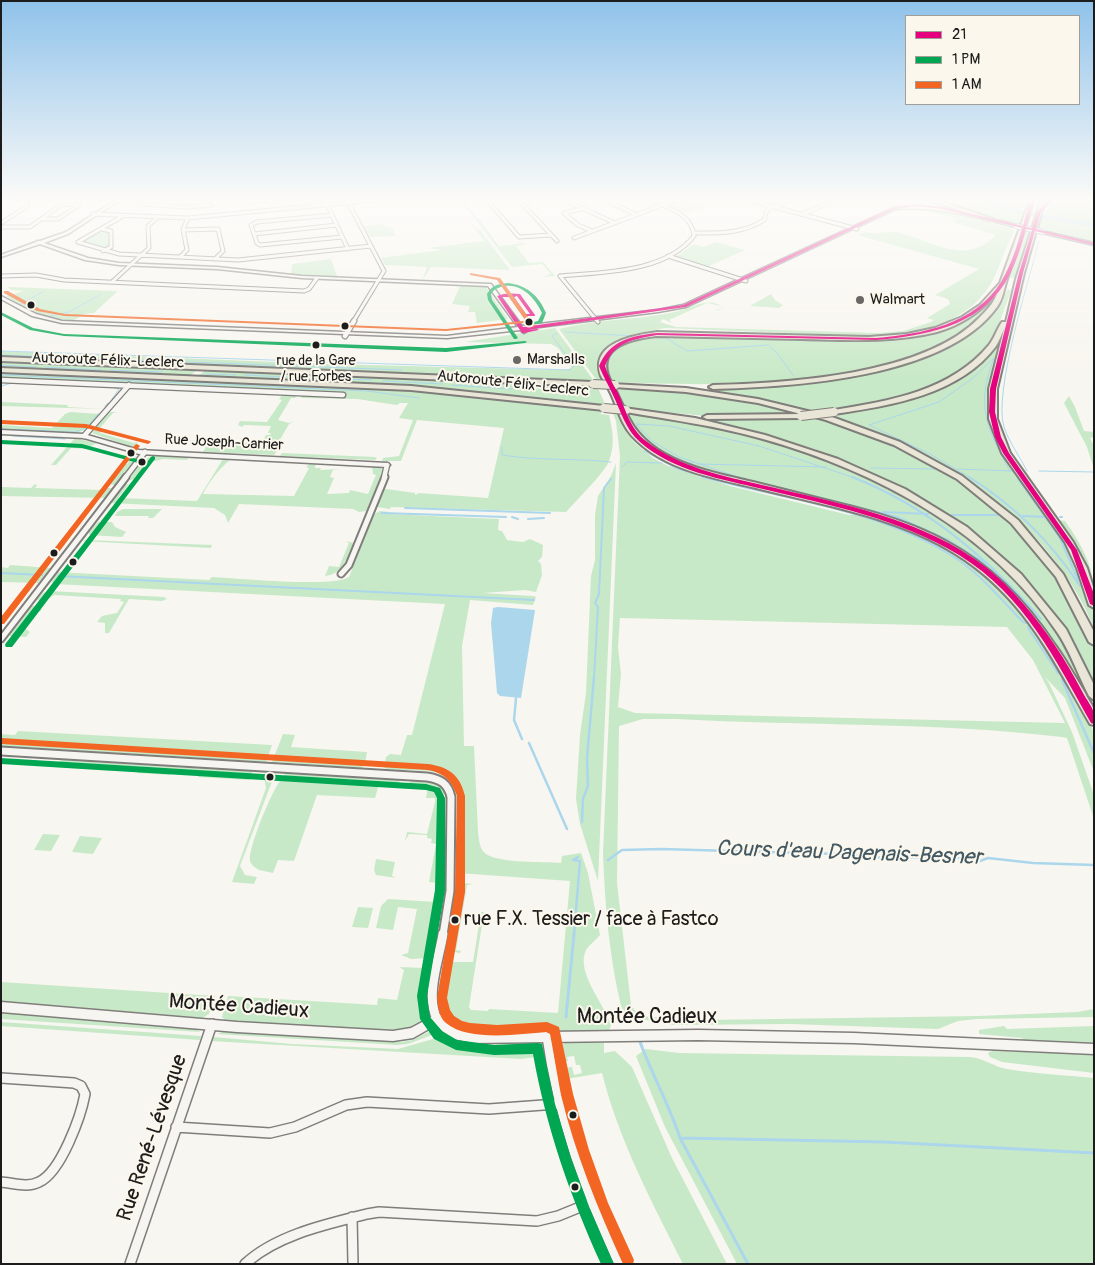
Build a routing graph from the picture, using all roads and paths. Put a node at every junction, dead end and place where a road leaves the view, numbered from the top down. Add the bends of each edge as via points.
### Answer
1 (86, 259) edge
2 (137, 259) edge
3 (216, 259) edge
4 (253, 259) edge
5 (378, 259) edge
6 (660, 259) edge
7 (678, 259) edge
8 (789, 259) edge
9 (1011, 259) edge
10 (1025, 259) edge
11 (130, 265) junction
12 (1021, 273) junction
13 (1, 276) edge
14 (317, 278) junction
15 (379, 280) junction
16 (744, 280) junction
17 (112, 282) junction
18 (1002, 284) junction
19 (1, 297) edge
20 (1, 301) edge
21 (597, 321) junction
22 (523, 330) junction
23 (346, 335) junction
24 (1, 359) edge
25 (1, 370) edge
26 (2, 381) edge
27 (128, 386) junction
28 (674, 388) junction
29 (343, 395) dead end
30 (683, 417) junction
31 (1, 432) edge
32 (84, 436) junction
33 (145, 452) junction
34 (387, 465) joint
35 (341, 574) dead end
36 (1094, 605) edge
37 (1, 639) edge
38 (1094, 642) edge
39 (1094, 696) edge
40 (1094, 721) edge
41 (1, 751) edge
42 (1, 1007) edge
43 (437, 1019) junction
44 (212, 1024) junction
45 (547, 1037) junction
46 (1094, 1049) edge
47 (1, 1078) edge
48 (558, 1104) junction
49 (176, 1127) junction
50 (1, 1182) edge
51 (590, 1203) junction
52 (352, 1217) junction
53 (130, 1264) edge
54 (245, 1264) edge
55 (353, 1264) edge
56 (619, 1264) edge

1 - 11 main road
2 - 11 street
3 - 4 street
5 - 15 street via 384,270
6 - 21 street via 639,267 560,276
7 - 16 street
8 - 16 main road
9 - 18 highway
10 - 12 highway
11 - 14 main road via 217,268
11 - 17 street
12 - 30 highway, bridge via 1000,335 988,353 974,366 946,382 873,406 834,412 748,418
12 - 36 highway via 992,396 993,419 1006,453 1069,542
13 - 17 street via 31,275
14 - 15 main road
14 - 17 street via 309,290 304,291
15 - 22 main road via 490,285
15 - 23 street
16 - 21 main road via 676,308
18 - 28 highway via 993,308 973,328 898,363 799,382
18 - 40 highway via 982,306 967,316 945,327 916,335 869,339 662,333 638,337 617,346 604,358 602,369 628,426 649,446 673,460 712,475 884,519 928,535 968,558 999,583 1039,626 1065,664
19 - 23 main road via 34,315 62,322
20 - 23 main road via 36,320 60,324
21 - 22 main road
22 - 23 main road via 451,340
24 - 28 highway, Autoroute Félix-Leclerc, bridge
25 - 30 highway, Autoroute Félix-Leclerc, bridge via 411,388
26 - 27 street
27 - 29 street
27 - 32 street
28 - 38 highway, Autoroute Félix-Leclerc via 756,399 827,418 894,443 952,474 1002,510 1047,556 1072,592
30 - 39 highway, Autoroute Félix-Leclerc via 764,435 827,456 894,487 947,519 993,555 1034,597 1074,653
31 - 32 main road, Rue Joseph-Carrier
32 - 33 main road, Rue Joseph-Carrier
33 - 34 main road, Rue Joseph-Carrier
33 - 37 street
34 - 35 street via 349,565
41 - 43 street via 427,777 442,781 449,788 451,797 451,878 432,998
42 - 44 main road, Montée Cadieux
43 - 44 main road, Montée Cadieux via 413,1033 393,1036
43 - 45 main road, Montée Cadieux via 448,1031 465,1037
44 - 49 street, Rue René-Lévesque
45 - 46 main road, Montée Cadieux via 854,1038
45 - 48 street
47 - 50 street via 74,1083 81,1086 85,1094 52,1173 36,1183
48 - 49 street via 489,1109 367,1102 346,1105 296,1127 270,1133
48 - 51 street
49 - 53 street, Rue René-Lévesque
51 - 52 street via 537,1221 379,1212
51 - 56 street
52 - 54 street via 261,1250
52 - 55 street

